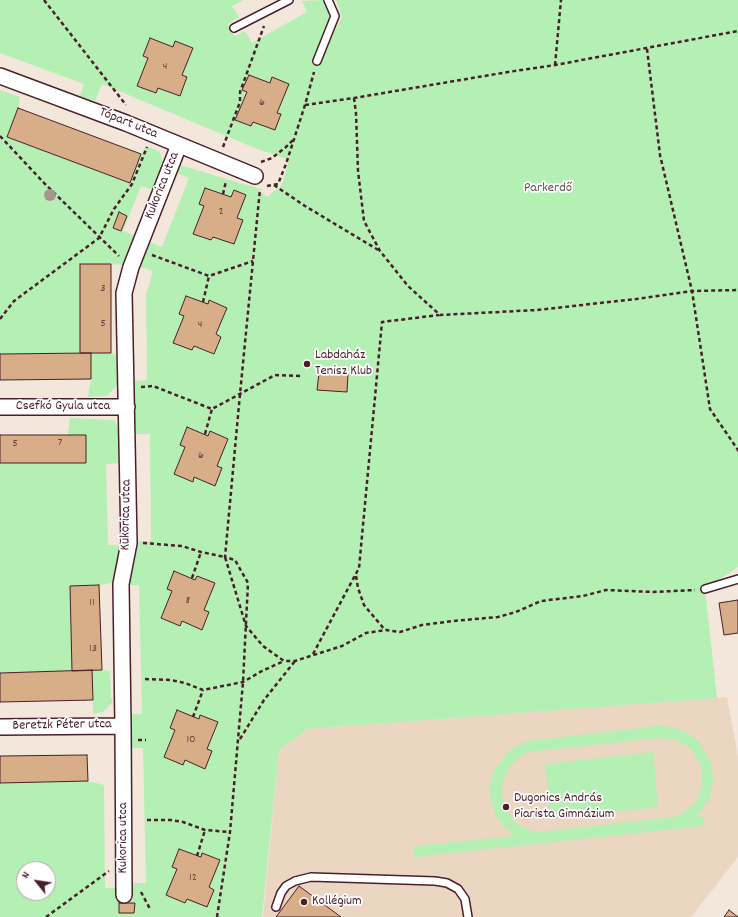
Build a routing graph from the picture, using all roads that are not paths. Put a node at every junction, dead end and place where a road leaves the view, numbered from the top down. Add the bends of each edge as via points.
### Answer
1 (289, 0) edge
2 (328, 0) edge
3 (234, 28) dead end
4 (316, 61) road end
5 (0, 76) edge
6 (179, 145) junction
7 (250, 174) road end
8 (0, 407) edge
9 (127, 407) junction
10 (738, 579) edge
11 (705, 589) road end
12 (123, 726) junction
13 (0, 727) edge
14 (124, 894) dead end
15 (276, 907) dead end
16 (468, 917) edge

1 - 3 lane
2 - 4 lane via 336,16
5 - 6 street, Tópart utca
6 - 7 street, Tópart utca
6 - 9 street, Kukorica utca via 131,267 124,293
8 - 9 street, Csefkó Gyula utca
9 - 12 street, Kukorica utca via 129,543 121,584
10 - 11 lane
12 - 13 street, Beretzk Péter utca
12 - 14 street, Kukorica utca
15 - 16 lane via 286,886 311,877 435,881 447,883 458,889 465,899

